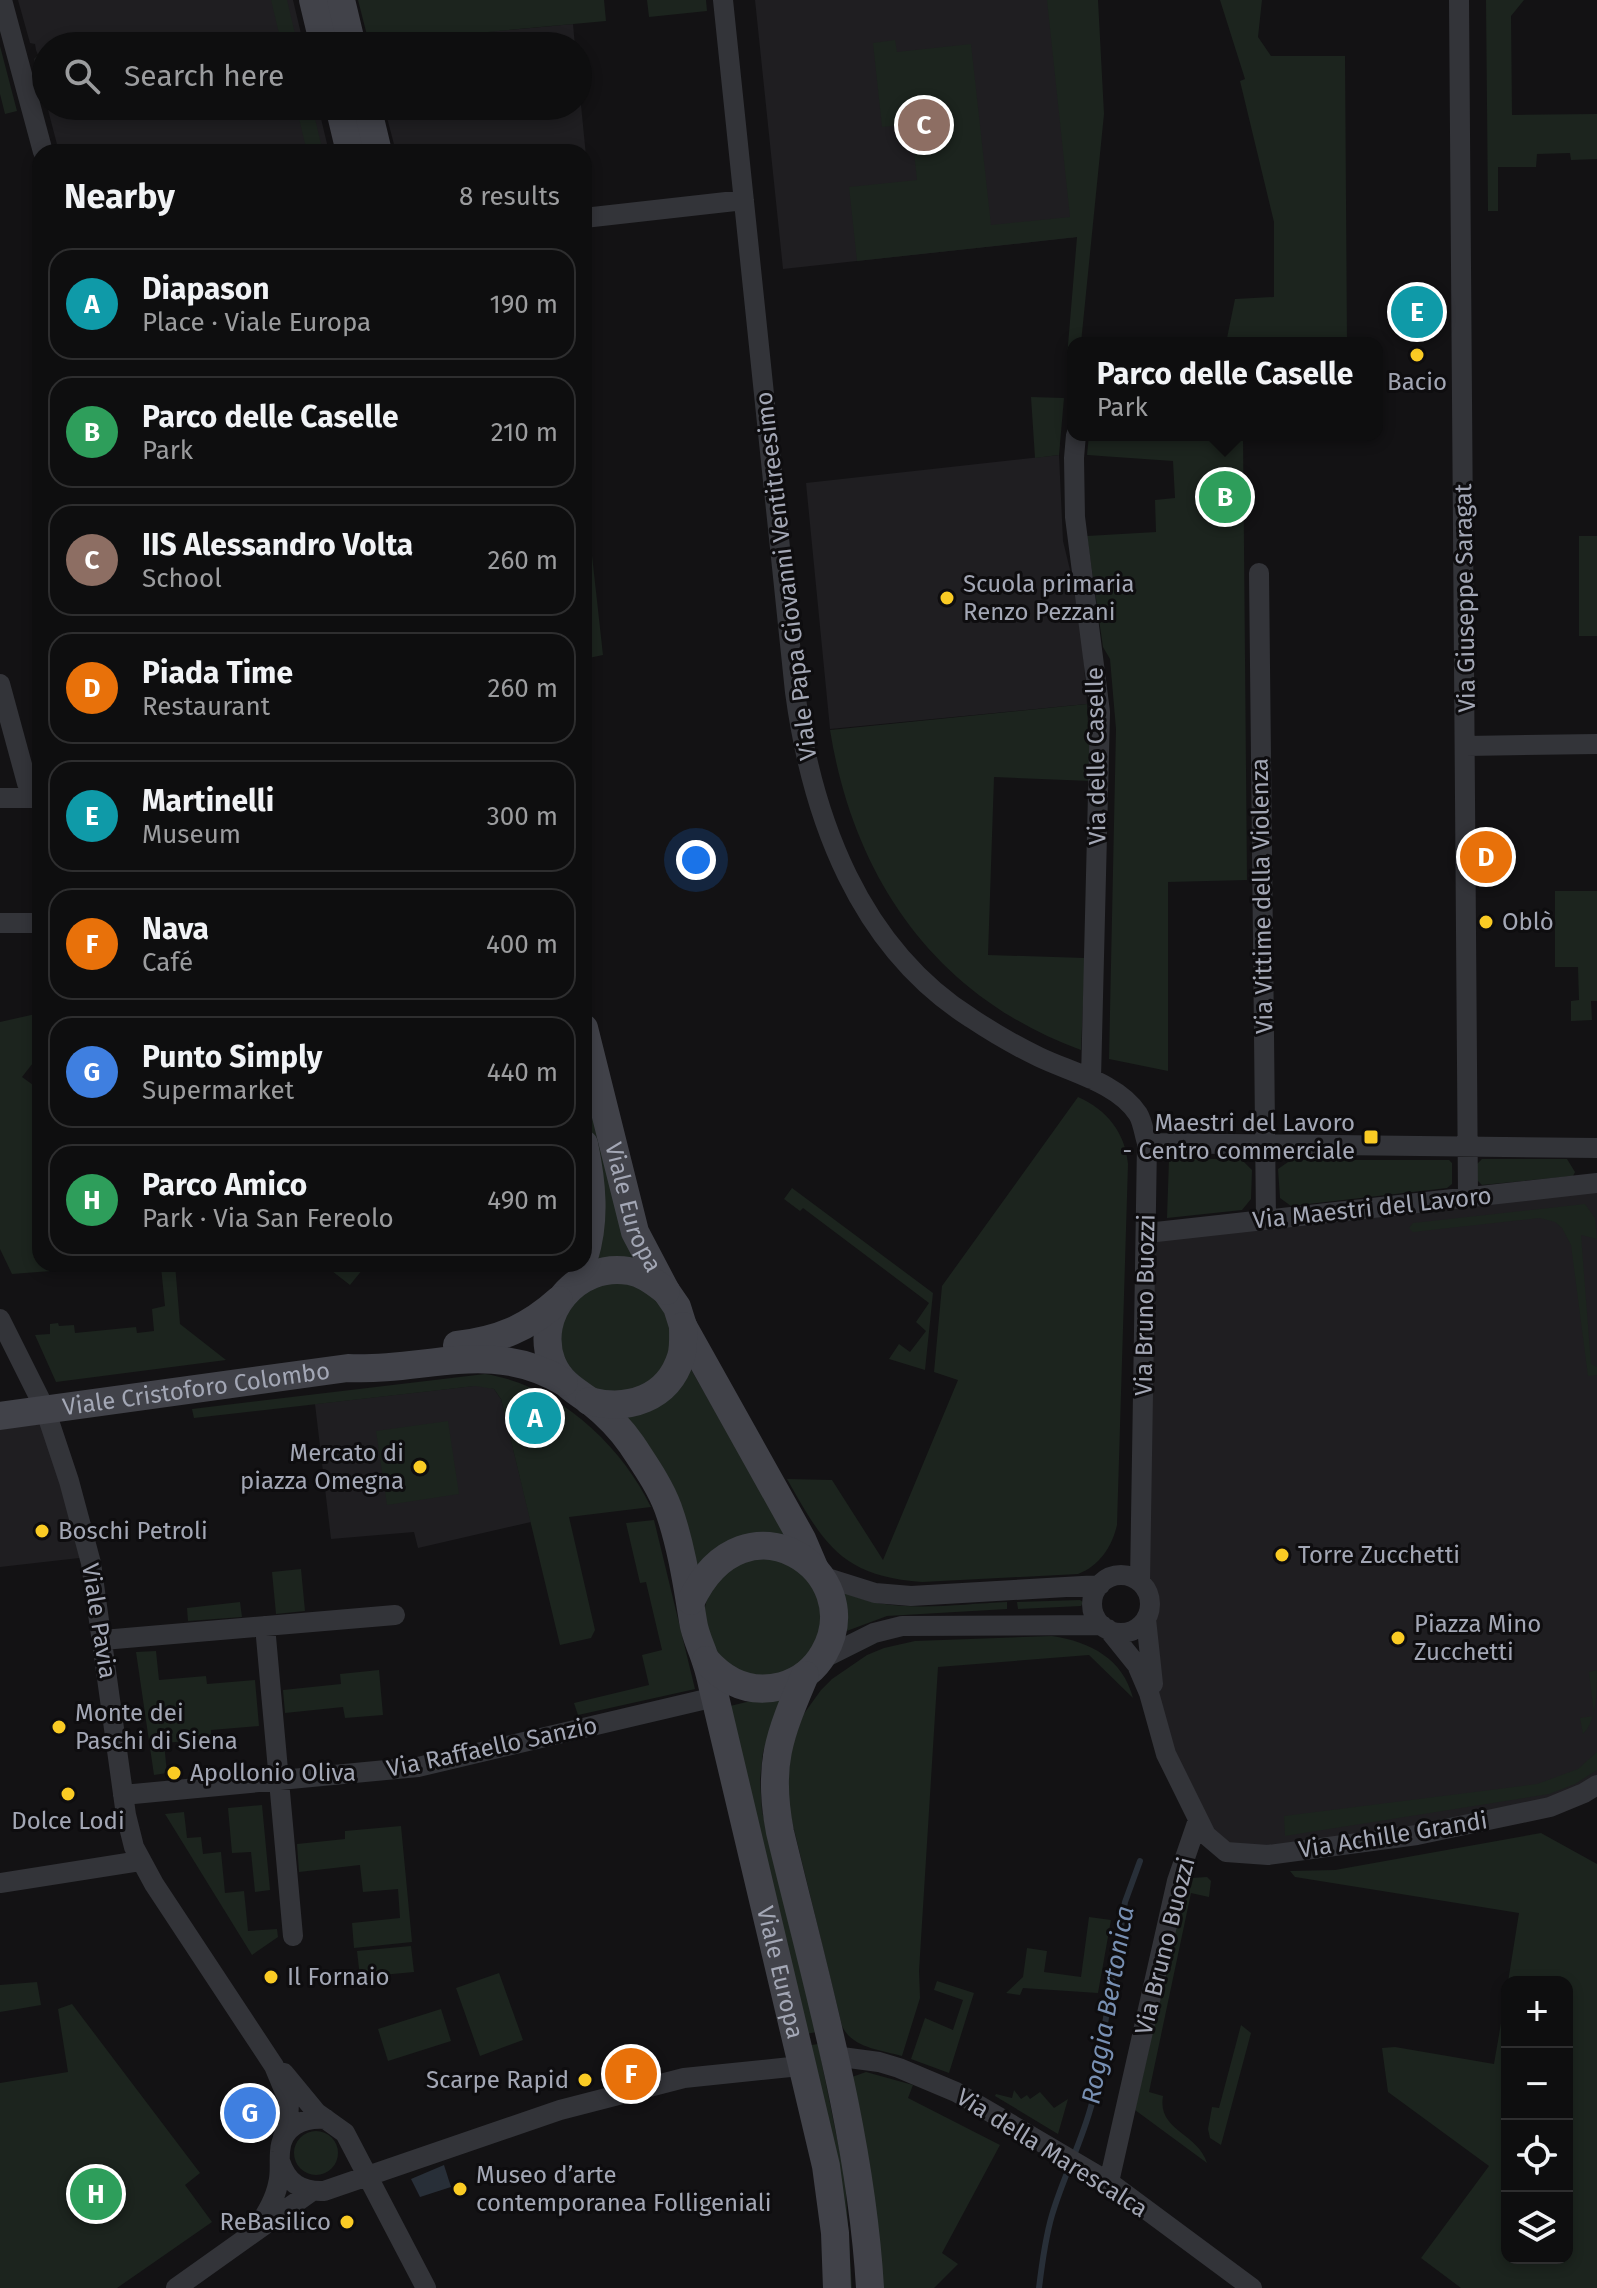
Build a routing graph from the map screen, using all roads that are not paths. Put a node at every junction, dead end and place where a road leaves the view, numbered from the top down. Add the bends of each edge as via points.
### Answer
1 (2, 0) edge
2 (313, 0) edge
3 (341, 0) edge
4 (723, 0) edge
5 (1459, 0) edge
6 (321, 32) edge
7 (349, 32) edge
8 (32, 111) edge
9 (34, 120) edge
10 (342, 120) edge
11 (370, 120) edge
12 (41, 144) edge
13 (348, 144) edge
14 (376, 144) edge
15 (744, 200) junction
16 (592, 217) edge
17 (1075, 441) edge
18 (1259, 573) dead end
19 (0, 684) edge
20 (1597, 744) edge
21 (1466, 746) junction
22 (32, 792) edge
23 (32, 797) edge
24 (0, 798) edge
25 (0, 923) edge
26 (32, 923) edge
27 (1091, 1079) junction
28 (1147, 1143) junction
29 (593, 1144) edge
30 (1265, 1145) junction
31 (1466, 1146) junction
32 (1591, 1148) edge
33 (1597, 1171) edge
34 (1597, 1183) edge
35 (1468, 1197) junction
36 (592, 1214) edge
37 (1266, 1220) junction
38 (1147, 1233) junction
39 (574, 1276) edge
40 (666, 1291) junction
41 (0, 1319) edge
42 (683, 1326) junction
43 (348, 1368) junction
44 (564, 1382) junction
45 (589, 1401) junction
46 (45, 1409) junction
47 (0, 1416) edge
48 (1142, 1514) junction
49 (818, 1572) junction
50 (1107, 1581) junction
51 (1140, 1582) junction
52 (691, 1601) junction
53 (395, 1615) dead end
54 (1146, 1619) junction
55 (265, 1626) junction
56 (1105, 1627) junction
57 (103, 1640) junction
58 (706, 1660) junction
59 (812, 1668) junction
60 (754, 1689) junction
61 (715, 1697) junction
62 (1156, 1716) junction
63 (279, 1781) junction
64 (1597, 1785) edge
65 (123, 1795) junction
66 (1198, 1820) junction
67 (140, 1861) junction
68 (0, 1883) edge
69 (293, 1936) dead end
70 (261, 2045) junction
71 (834, 2056) junction
72 (800, 2066) junction
73 (326, 2119) junction
74 (283, 2137) junction
75 (351, 2144) junction
76 (280, 2161) junction
77 (368, 2176) junction
78 (1109, 2182) junction
79 (338, 2185) junction
80 (312, 2191) junction
81 (390, 2220) junction
82 (252, 2235) junction
83 (176, 2288) edge
84 (426, 2288) edge
85 (837, 2288) edge
86 (870, 2288) edge
87 (1252, 2288) edge

1 - 8 street
2 - 6 street
3 - 7 street
4 - 15 street, Viale Papa Giovanni Ventitreesimo
5 - 21 street, Via Giuseppe Saragat
9 - 12 street
10 - 13 street
11 - 14 street
15 - 16 street
15 - 27 street, Viale Papa Giovanni Ventitreesimo via 802,742 830,840 887,942 927,986 1006,1039
17 - 27 street, Via delle Caselle via 1075,517 1100,712
18 - 30 street, Via Vittime della Violenza
19 - 22 street
20 - 21 street
21 - 31 street, Via Giuseppe Saragat
23 - 24 street
25 - 26 street
27 - 28 street, Viale Papa Giovanni Ventitreesimo via 1138,1114
28 - 30 street, Via Maestri del Lavoro
28 - 38 street, Via Bruno Buozzi
29 - 36 street, Viale Europa
29 - 40 street, Viale Europa
30 - 31 street, Via Maestri del Lavoro
30 - 37 street, Via Vittime della Violenza
31 - 32 street, Via Maestri del Lavoro
31 - 35 street, Via Giuseppe Saragat
32 - 33 street
34 - 35 street, Via Maestri del Lavoro
35 - 37 street, Via Maestri del Lavoro
37 - 38 street, Via Maestri del Lavoro
38 - 48 street, Via Bruno Buozzi
39 - 40 street, Viale Europa via 631,1271
39 - 43 street via 534,1321 507,1335 390,1353
39 - 44 street, Viale Europa via 550,1320 547,1342
40 - 42 street, Viale Europa
41 - 46 street, Viale Pavia
42 - 45 street via 681,1357 666,1384 650,1397 630,1405
42 - 49 street, Viale Europa
43 - 44 street via 483,1358 535,1367
43 - 46 street, Viale Cristoforo Colombo
44 - 45 street, Viale Europa
45 - 52 street, Viale Europa via 630,1443 657,1485
46 - 47 street, Viale Cristoforo Colombo
46 - 57 street, Viale Pavia via 91,1563
48 - 50 street, Via Bruno Buozzi via 1135,1539
48 - 51 street, Via Bruno Buozzi
49 - 50 street via 875,1593 911,1596
49 - 52 street via 781,1548 743,1548 711,1568
49 - 59 street, Viale Europa via 834,1609 829,1645
50 - 51 street via 1125,1575
50 - 56 street via 1094,1594 1093,1607
51 - 54 street via 1149,1597
52 - 58 street, Viale Europa via 697,1641
53 - 55 street
54 - 56 street via 1129,1632
54 - 62 street
55 - 57 street
55 - 63 street
56 - 59 street via 902,1626 874,1633
56 - 62 street via 1137,1665
57 - 65 street, Viale Pavia
58 - 60 street via 735,1684
58 - 61 street, Viale Europa
59 - 60 street via 789,1684
59 - 71 street, Viale Europa via 777,1746 774,1797
60 - 61 street
61 - 63 street, Via Raffaello Sanzio via 418,1767
61 - 72 street, Viale Europa
62 - 66 street via 1166,1754
63 - 65 street, Via Raffaello Sanzio
63 - 69 street
64 - 66 street, Via Achille Grandi via 1550,1807 1447,1829 1268,1855 1226,1852
65 - 67 street, Viale Pavia
66 - 78 street, Via Bruno Buozzi via 1177,1881
67 - 68 street
67 - 70 street, Viale Pavia
70 - 73 street, Viale Pavia
70 - 74 street, Viale Pavia via 289,2102
71 - 78 street, Via della Marescalca via 879,2062 956,2092
71 - 86 street, Viale Europa via 859,2188
72 - 77 street via 684,2078 574,2106
72 - 85 street, Viale Europa via 828,2177
73 - 74 street via 302,2121
73 - 75 street, Viale Pavia via 337,2124
74 - 76 street
75 - 77 street, Viale Pavia
75 - 79 street via 350,2168
76 - 80 street via 291,2182
76 - 82 street via 275,2194
77 - 79 street
77 - 81 street, Viale Pavia
78 - 87 street, Via della Marescalca
79 - 80 street
79 - 81 street, Viale Pavia via 364,2192
80 - 82 street
81 - 84 street, Viale Pavia
82 - 83 street

